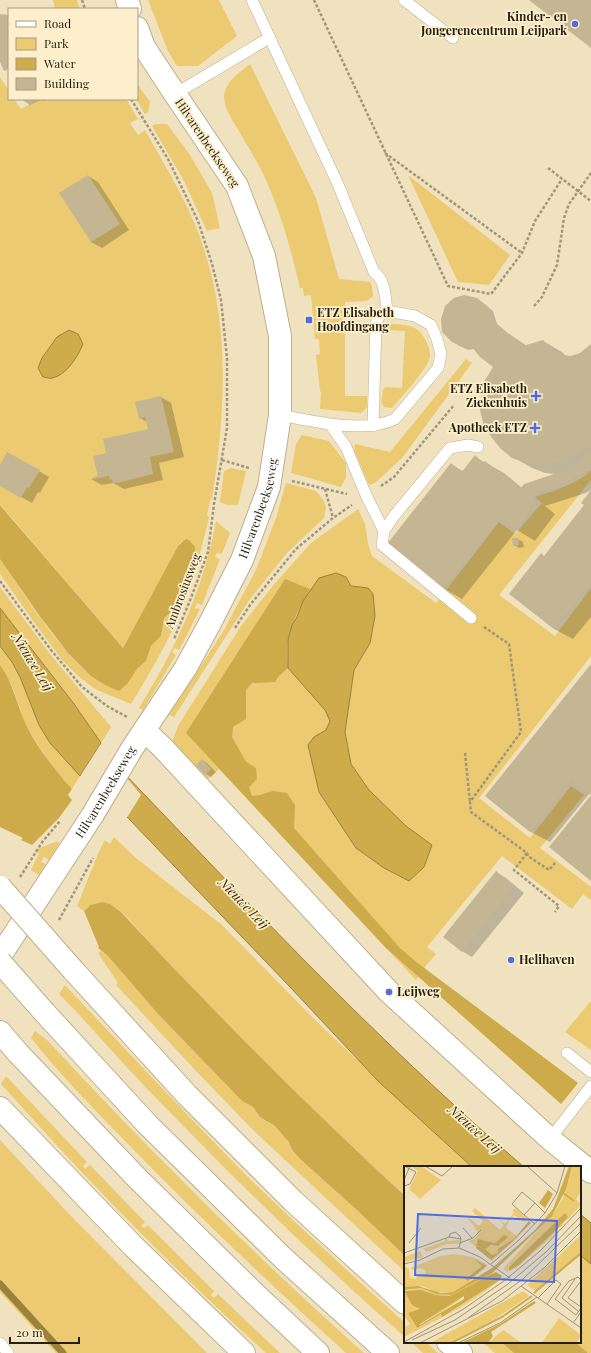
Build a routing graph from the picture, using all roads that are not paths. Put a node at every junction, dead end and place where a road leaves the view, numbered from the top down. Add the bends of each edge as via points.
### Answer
1 (252, 0) edge
2 (404, 0) edge
3 (138, 31) edge
4 (269, 38) junction
5 (454, 38) dead end
6 (174, 94) junction
7 (387, 311) junction
8 (280, 415) junction
9 (330, 424) junction
10 (374, 426) junction
11 (478, 447) dead end
12 (384, 531) junction
13 (471, 618) road end
14 (135, 732) junction
15 (0, 887) edge
16 (0, 956) edge
17 (0, 962) edge
18 (0, 1032) edge
19 (567, 1053) dead end
20 (591, 1072) edge
21 (591, 1086) edge
22 (0, 1108) edge
23 (550, 1139) junction
24 (591, 1172) edge
25 (404, 1302) edge
26 (0, 1343) edge
27 (449, 1343) edge
28 (8, 1353) edge
29 (244, 1353) edge
30 (318, 1353) edge
31 (388, 1353) edge
32 (460, 1353) edge

1 - 4 lane
2 - 5 lane
3 - 6 main road, Hilvarenbeekseweg via 144,47
4 - 6 lane
4 - 7 lane via 337,182 374,272 381,277
6 - 8 main road, Hilvarenbeekseweg via 237,186 264,256 280,336
7 - 10 lane via 379,316 376,324
7 - 10 lane via 415,316 431,325 438,339 440,354 438,368 395,419
8 - 9 lane
8 - 14 main road, Hilvarenbeekseweg via 269,487 242,560 185,669
9 - 10 lane
9 - 12 lane via 346,447 364,497
11 - 12 lane via 468,444 450,448
12 - 13 lane via 382,546
14 - 16 main road, Hilvarenbeekseweg via 92,816
14 - 23 main road via 162,747 389,992
15 - 25 main road, bridge via 187,1096 293,1202
17 - 31 main road, bridge via 148,1126 283,1258
18 - 30 main road via 142,1184
19 - 20 lane
21 - 23 lane
22 - 29 main road via 134,1247
23 - 24 main road
26 - 28 lane
27 - 32 main road

